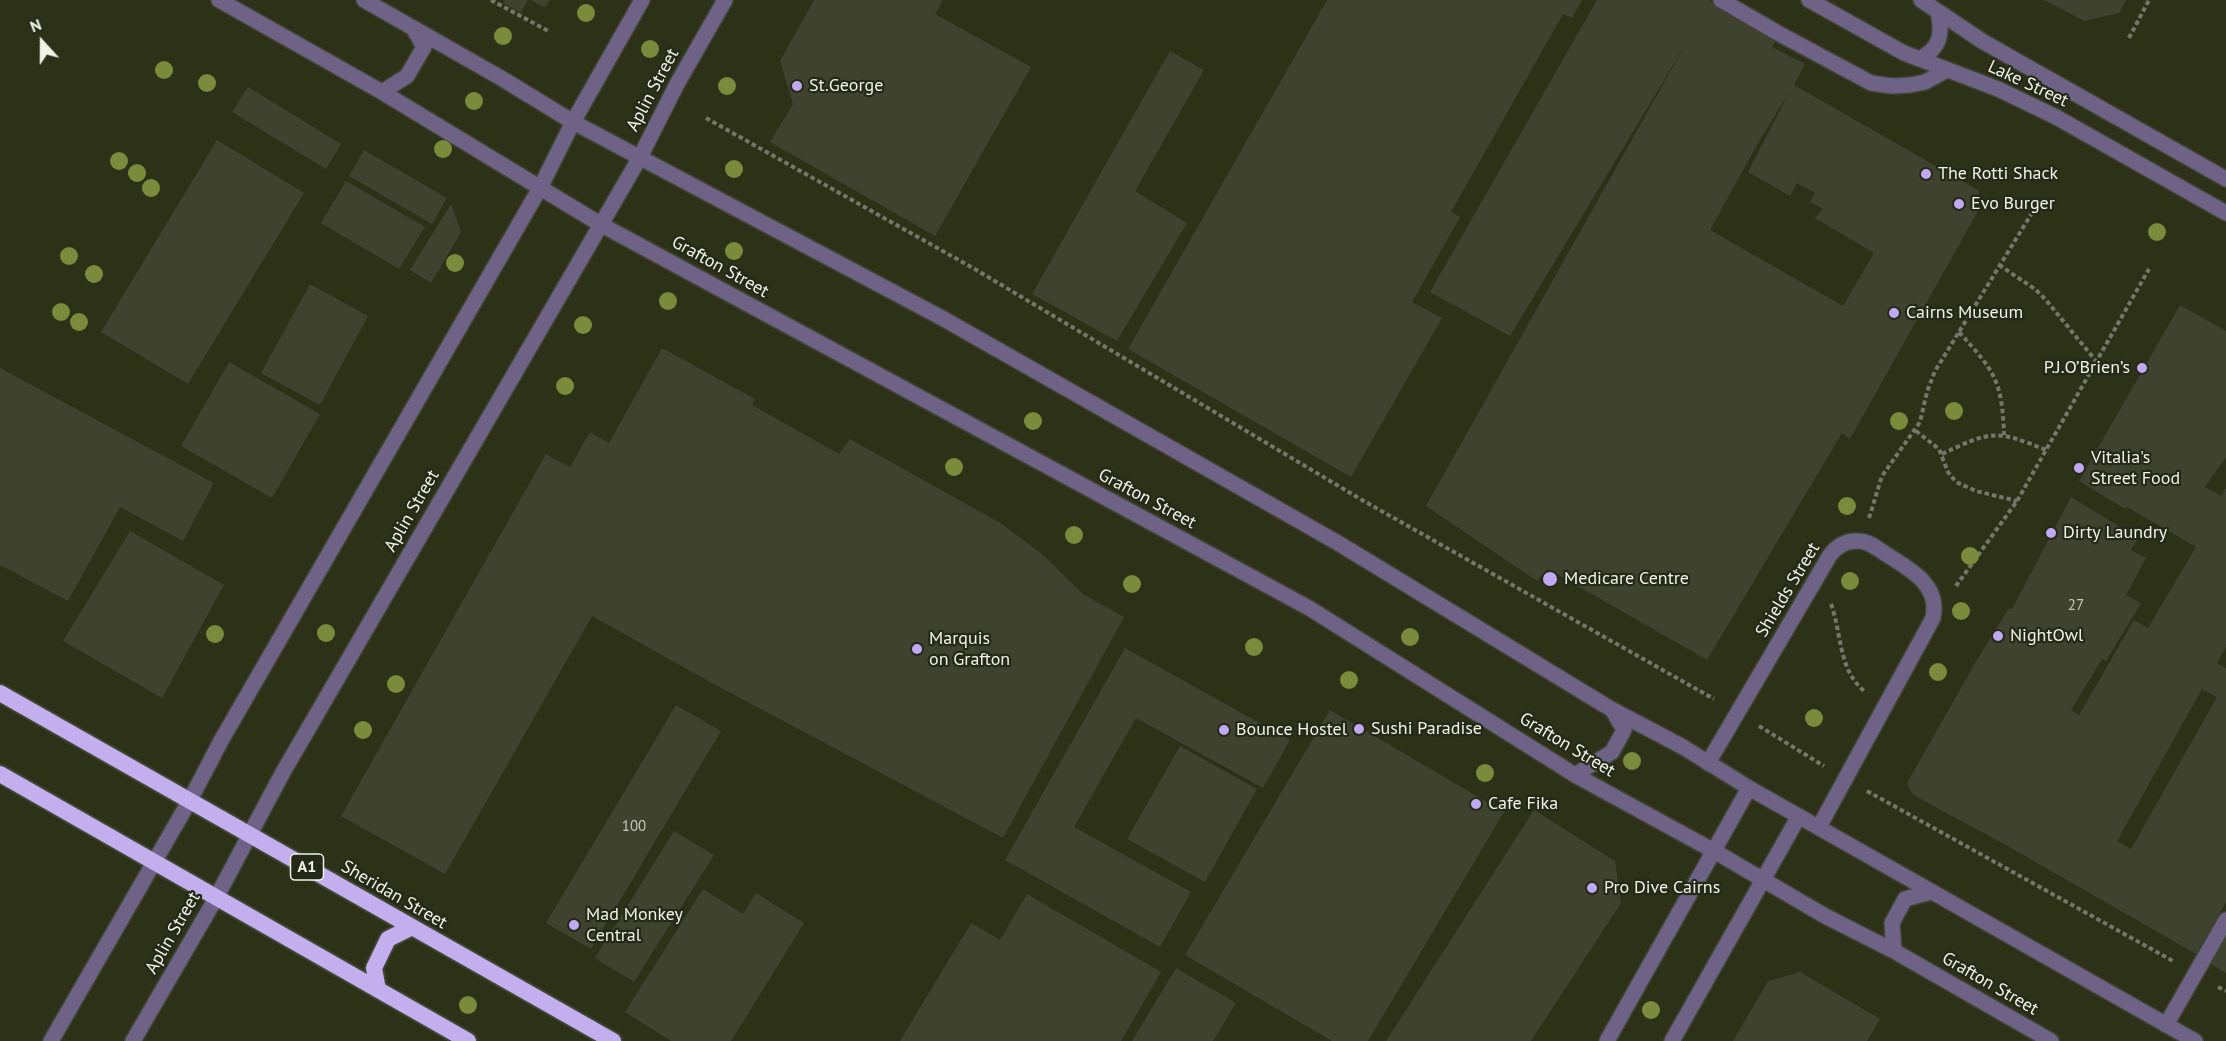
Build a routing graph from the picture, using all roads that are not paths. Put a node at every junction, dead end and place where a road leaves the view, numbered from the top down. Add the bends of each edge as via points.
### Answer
1 (219, 0) edge
2 (364, 0) edge
3 (642, 0) edge
4 (725, 0) edge
5 (1721, 0) edge
6 (1809, 0) edge
7 (1921, 0) edge
8 (1938, 12) junction
9 (413, 28) junction
10 (1919, 59) junction
11 (1947, 70) junction
12 (382, 92) junction
13 (573, 122) junction
14 (639, 159) junction
15 (2226, 179) edge
16 (540, 188) junction
17 (2226, 213) edge
18 (600, 224) junction
19 (0, 693) edge
20 (1611, 709) junction
21 (1708, 763) junction
22 (0, 774) edge
23 (1575, 775) junction
24 (1749, 788) junction
25 (190, 800) junction
26 (1798, 816) junction
27 (1820, 827) junction
28 (250, 834) junction
29 (1714, 851) junction
30 (153, 861) junction
31 (1762, 879) junction
32 (1931, 891) junction
33 (216, 898) junction
34 (2226, 920) edge
35 (412, 927) junction
36 (1894, 951) junction
37 (378, 990) junction
38 (2166, 1025) junction
39 (51, 1041) edge
40 (134, 1041) edge
41 (468, 1041) edge
42 (613, 1041) edge
43 (1607, 1041) edge
44 (1672, 1041) edge
45 (2051, 1041) edge
46 (2195, 1041) edge

1 - 12 street, Grafton Street
2 - 9 street
3 - 13 street
4 - 14 street, Aplin Street
5 - 11 street via 1871,83 1910,85
6 - 10 street, Lake Street
7 - 8 street, Lake Street
8 - 10 street via 1938,41 1933,50
8 - 15 street, Lake Street via 1982,41
9 - 12 street via 424,47 406,76
9 - 13 street
10 - 11 street, Lake Street
11 - 17 street, Lake Street via 2056,117
12 - 16 street, Grafton Street
13 - 14 street
13 - 16 street
14 - 18 street, Aplin Street
14 - 20 street via 942,318 1338,543
16 - 18 street, Grafton Street
16 - 25 street
18 - 23 street, Grafton Street via 1308,608
18 - 28 street, Aplin Street
19 - 25 highway, Sheridan Street / A1
20 - 21 street
20 - 23 street via 1624,730 1620,738 1612,752
21 - 24 street
21 - 27 street, Shields Street via 1830,555 1839,545 1850,541 1872,545 1920,577 1928,586 1935,610 1930,626
22 - 30 highway
23 - 29 street, Grafton Street
24 - 26 street
24 - 29 street
25 - 28 highway, Sheridan Street / A1
25 - 30 street
26 - 27 street
26 - 31 street
27 - 32 street
28 - 33 street, Aplin Street
28 - 35 highway, Sheridan Street / A1
29 - 31 street, Grafton Street
29 - 43 street
30 - 33 highway
30 - 39 street
31 - 36 street, Grafton Street
31 - 44 street
32 - 36 street via 1905,899 1892,923
32 - 38 street
33 - 37 highway
33 - 40 street, Aplin Street
34 - 38 street
35 - 37 highway via 388,939 374,968
35 - 42 highway, Sheridan Street / A1
36 - 45 street, Grafton Street
37 - 41 highway
38 - 46 street

